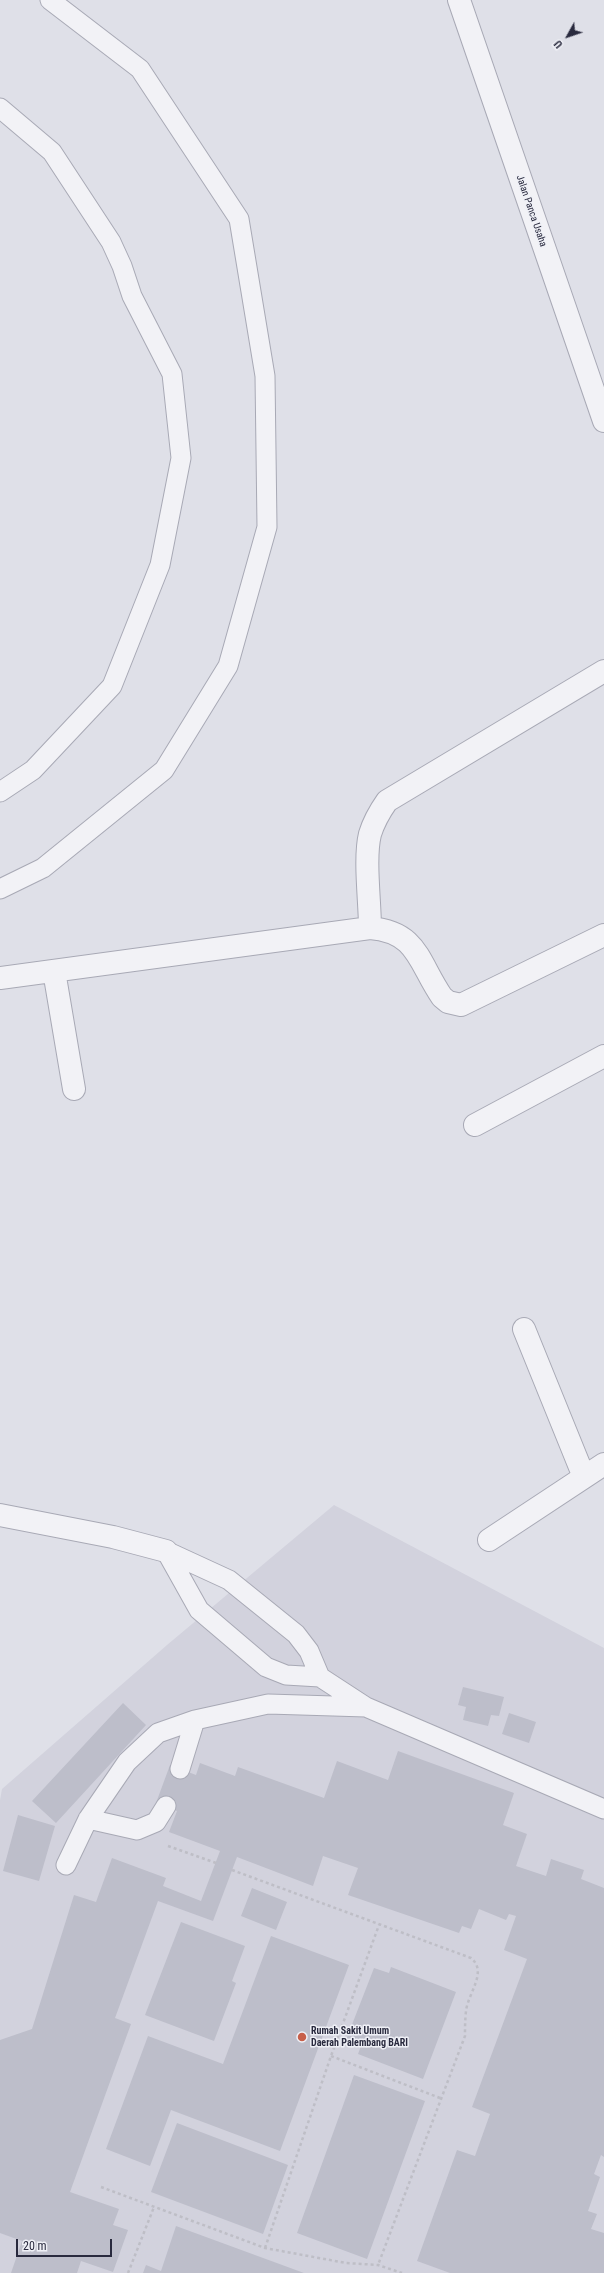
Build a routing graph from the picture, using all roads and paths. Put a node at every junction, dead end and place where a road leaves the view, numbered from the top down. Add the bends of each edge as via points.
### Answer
1 (50, 0) edge
2 (459, 0) edge
3 (0, 108) edge
4 (604, 421) edge
5 (604, 672) edge
6 (0, 792) edge
7 (0, 889) edge
8 (370, 928) junction
9 (604, 935) edge
10 (54, 971) junction
11 (0, 978) edge
12 (604, 1056) edge
13 (74, 1089) dead end
14 (475, 1125) dead end
15 (524, 1329) dead end
16 (604, 1464) edge
17 (584, 1477) junction
18 (0, 1516) edge
19 (489, 1540) dead end
20 (166, 1552) junction
21 (320, 1677) junction
22 (366, 1707) junction
23 (194, 1720) junction
24 (180, 1769) dead end
25 (166, 1806) dead end
26 (604, 1809) edge
27 (88, 1819) junction
28 (137, 1830) junction
29 (216, 1864) dead end
30 (66, 1865) dead end
31 (232, 1870) dead end
32 (379, 1925) junction
33 (331, 2056) junction
34 (440, 2098) junction
35 (101, 2187) dead end
36 (154, 2207) junction
37 (265, 2248) junction
38 (378, 2265) junction
39 (128, 2273) edge
40 (402, 2273) edge

1 - 7 lane via 140,69 239,219 265,376 267,526 228,666 164,770 43,868
2 - 4 street, Jalan Panca Usaha
3 - 6 lane via 52,152 111,242 132,296 172,374 181,458 160,565 112,686 33,770
5 - 8 street via 387,801 378,814 370,835
8 - 9 street via 393,931 405,938 442,997 448,1002 461,1005
8 - 10 street
10 - 11 street
10 - 13 street
12 - 14 street
15 - 17 street
16 - 17 street
17 - 19 street
18 - 20 street via 113,1537
20 - 21 lane via 229,1580 296,1634 309,1651
20 - 21 lane via 199,1610 266,1667 286,1675
21 - 22 lane
22 - 23 lane via 268,1704
22 - 26 lane
23 - 24 lane
23 - 27 lane via 158,1733 128,1762
25 - 28 lane via 156,1822
27 - 28 lane
27 - 30 lane
28 - 29 path via 157,1842
31 - 32 path
32 - 33 path
32 - 34 path via 471,1958 477,1963 479,1971 466,2010 465,2036
33 - 34 path
33 - 37 path
34 - 38 path
35 - 36 path
36 - 37 path
36 - 39 path
37 - 38 path via 346,2263
38 - 40 path

